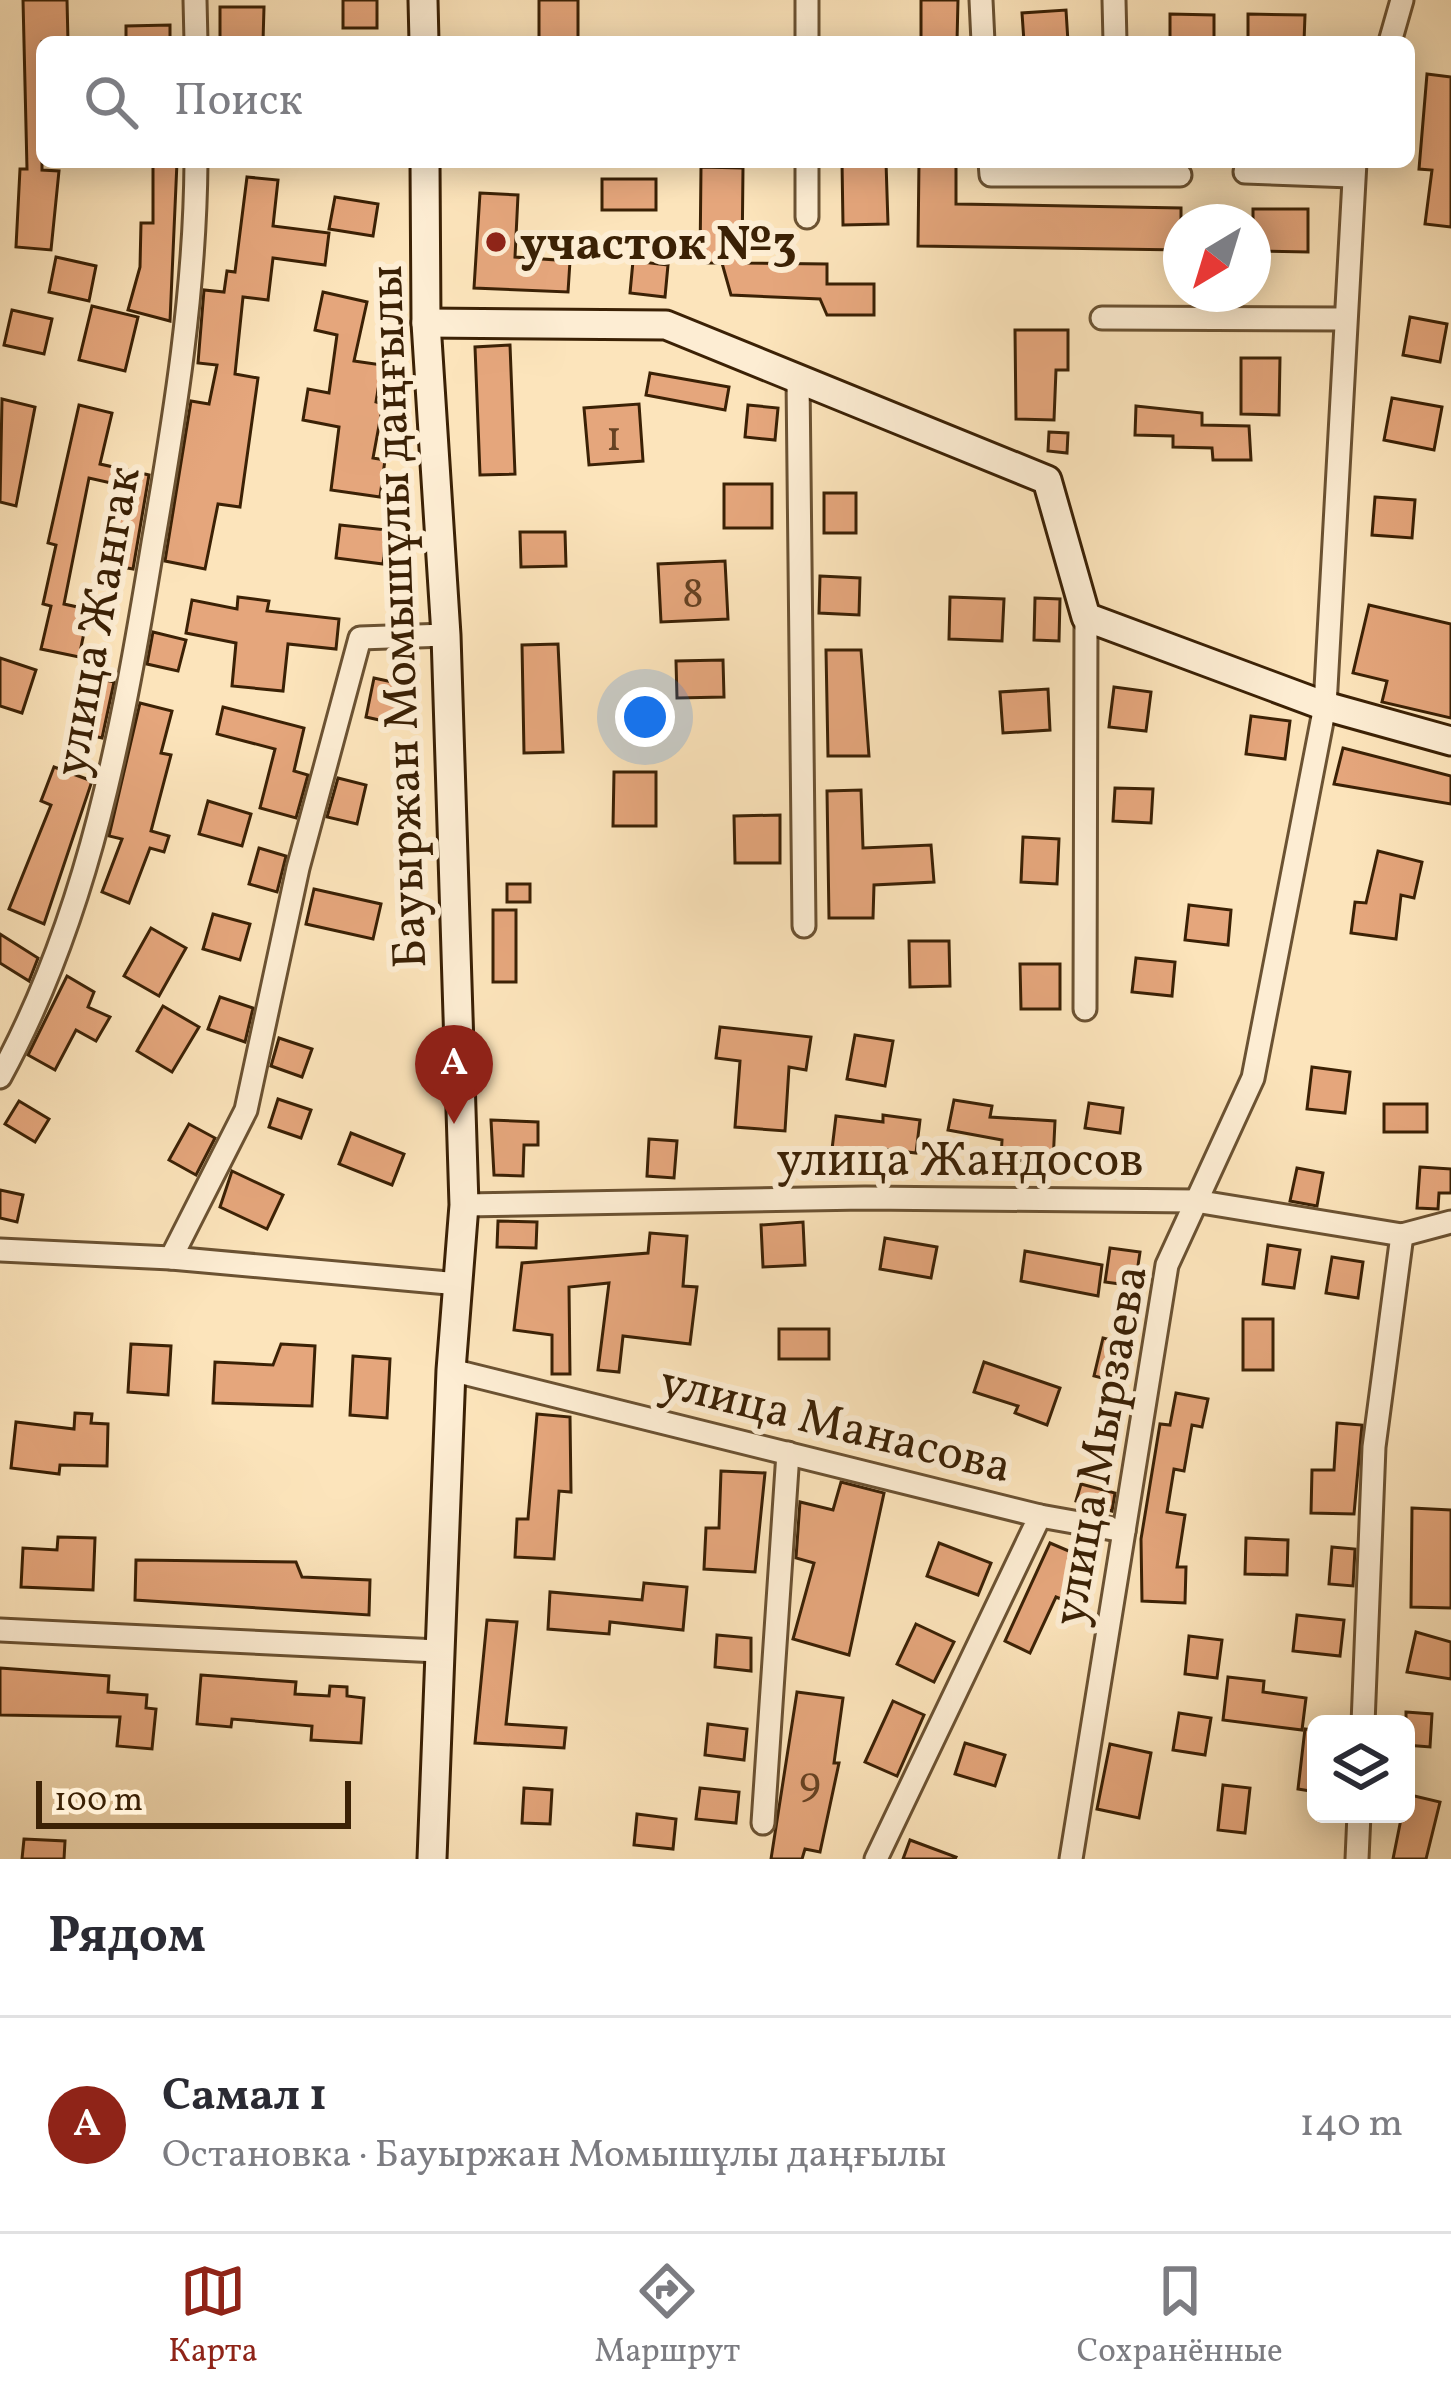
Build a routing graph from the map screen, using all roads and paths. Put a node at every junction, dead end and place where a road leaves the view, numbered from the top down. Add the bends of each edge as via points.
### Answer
1 (195, 0) edge
2 (423, 0) edge
3 (807, 0) edge
4 (981, 0) edge
5 (1114, 0) edge
6 (1402, 0) edge
7 (196, 36) edge
8 (424, 36) edge
9 (807, 36) edge
10 (983, 36) edge
11 (1115, 36) edge
12 (1392, 36) edge
13 (196, 168) edge
14 (424, 168) edge
15 (807, 168) edge
16 (990, 168) edge
17 (1117, 169) edge
18 (1353, 169) edge
19 (1245, 172) dead end
20 (1180, 175) dead end
21 (807, 217) dead end
22 (1102, 318) dead end
23 (1345, 319) junction
24 (426, 323) junction
25 (798, 379) junction
26 (1086, 616) junction
27 (446, 635) junction
28 (1325, 706) junction
29 (1451, 741) edge
30 (804, 926) dead end
31 (1085, 1009) dead end
32 (0, 1077) edge
33 (1195, 1201) junction
34 (464, 1205) junction
35 (1451, 1222) edge
36 (1402, 1235) junction
37 (0, 1250) edge
38 (171, 1258) junction
39 (459, 1284) junction
40 (452, 1370) junction
41 (788, 1454) junction
42 (1040, 1516) junction
43 (1124, 1531) junction
44 (0, 1630) edge
45 (438, 1651) junction
46 (1363, 1715) edge
47 (763, 1823) dead end
48 (1359, 1823) edge
49 (432, 1859) edge
50 (876, 1859) edge
51 (1071, 1859) edge
52 (1357, 1859) edge

1 - 7 street
2 - 8 main road
3 - 9 street
4 - 10 street
5 - 11 street
6 - 12 street
13 - 32 street, улица Жангак via 190,323 122,732 82,875
14 - 24 main road, Бауыржан Момышұлы даңғылы
15 - 21 street
16 - 17 street via 991,176
17 - 20 street
18 - 19 street
18 - 23 street, улица Мырзаева
22 - 23 street
23 - 28 street, улица Мырзаева
24 - 25 main road via 666,325
24 - 27 main road, Бауыржан Момышұлы даңғылы
25 - 26 main road via 1047,481
25 - 30 street
26 - 28 main road
26 - 31 street
27 - 34 main road, Бауыржан Момышұлы даңғылы
27 - 38 street via 360,638 298,868 246,1110
28 - 29 main road
28 - 33 street, улица Мырзаева via 1253,1078
33 - 34 street, улица Жандосов
33 - 36 street, улица Жандосов
33 - 43 street, улица Мырзаева via 1167,1264
34 - 39 main road, Бауыржан Момышұлы даңғылы
35 - 36 street, улица Жандосов
36 - 46 street via 1374,1447
37 - 38 street
38 - 39 street
39 - 40 main road, Бауыржан Момышұлы даңғылы
40 - 41 street, улица Манасова
40 - 45 main road, Бауыржан Момышұлы даңғылы
41 - 42 street, улица Манасова
41 - 47 street
42 - 43 street
42 - 50 street, улица Манасова
43 - 51 street, улица Мырзаева
44 - 45 street
45 - 49 main road, Бауыржан Момышұлы даңғылы
48 - 52 street

